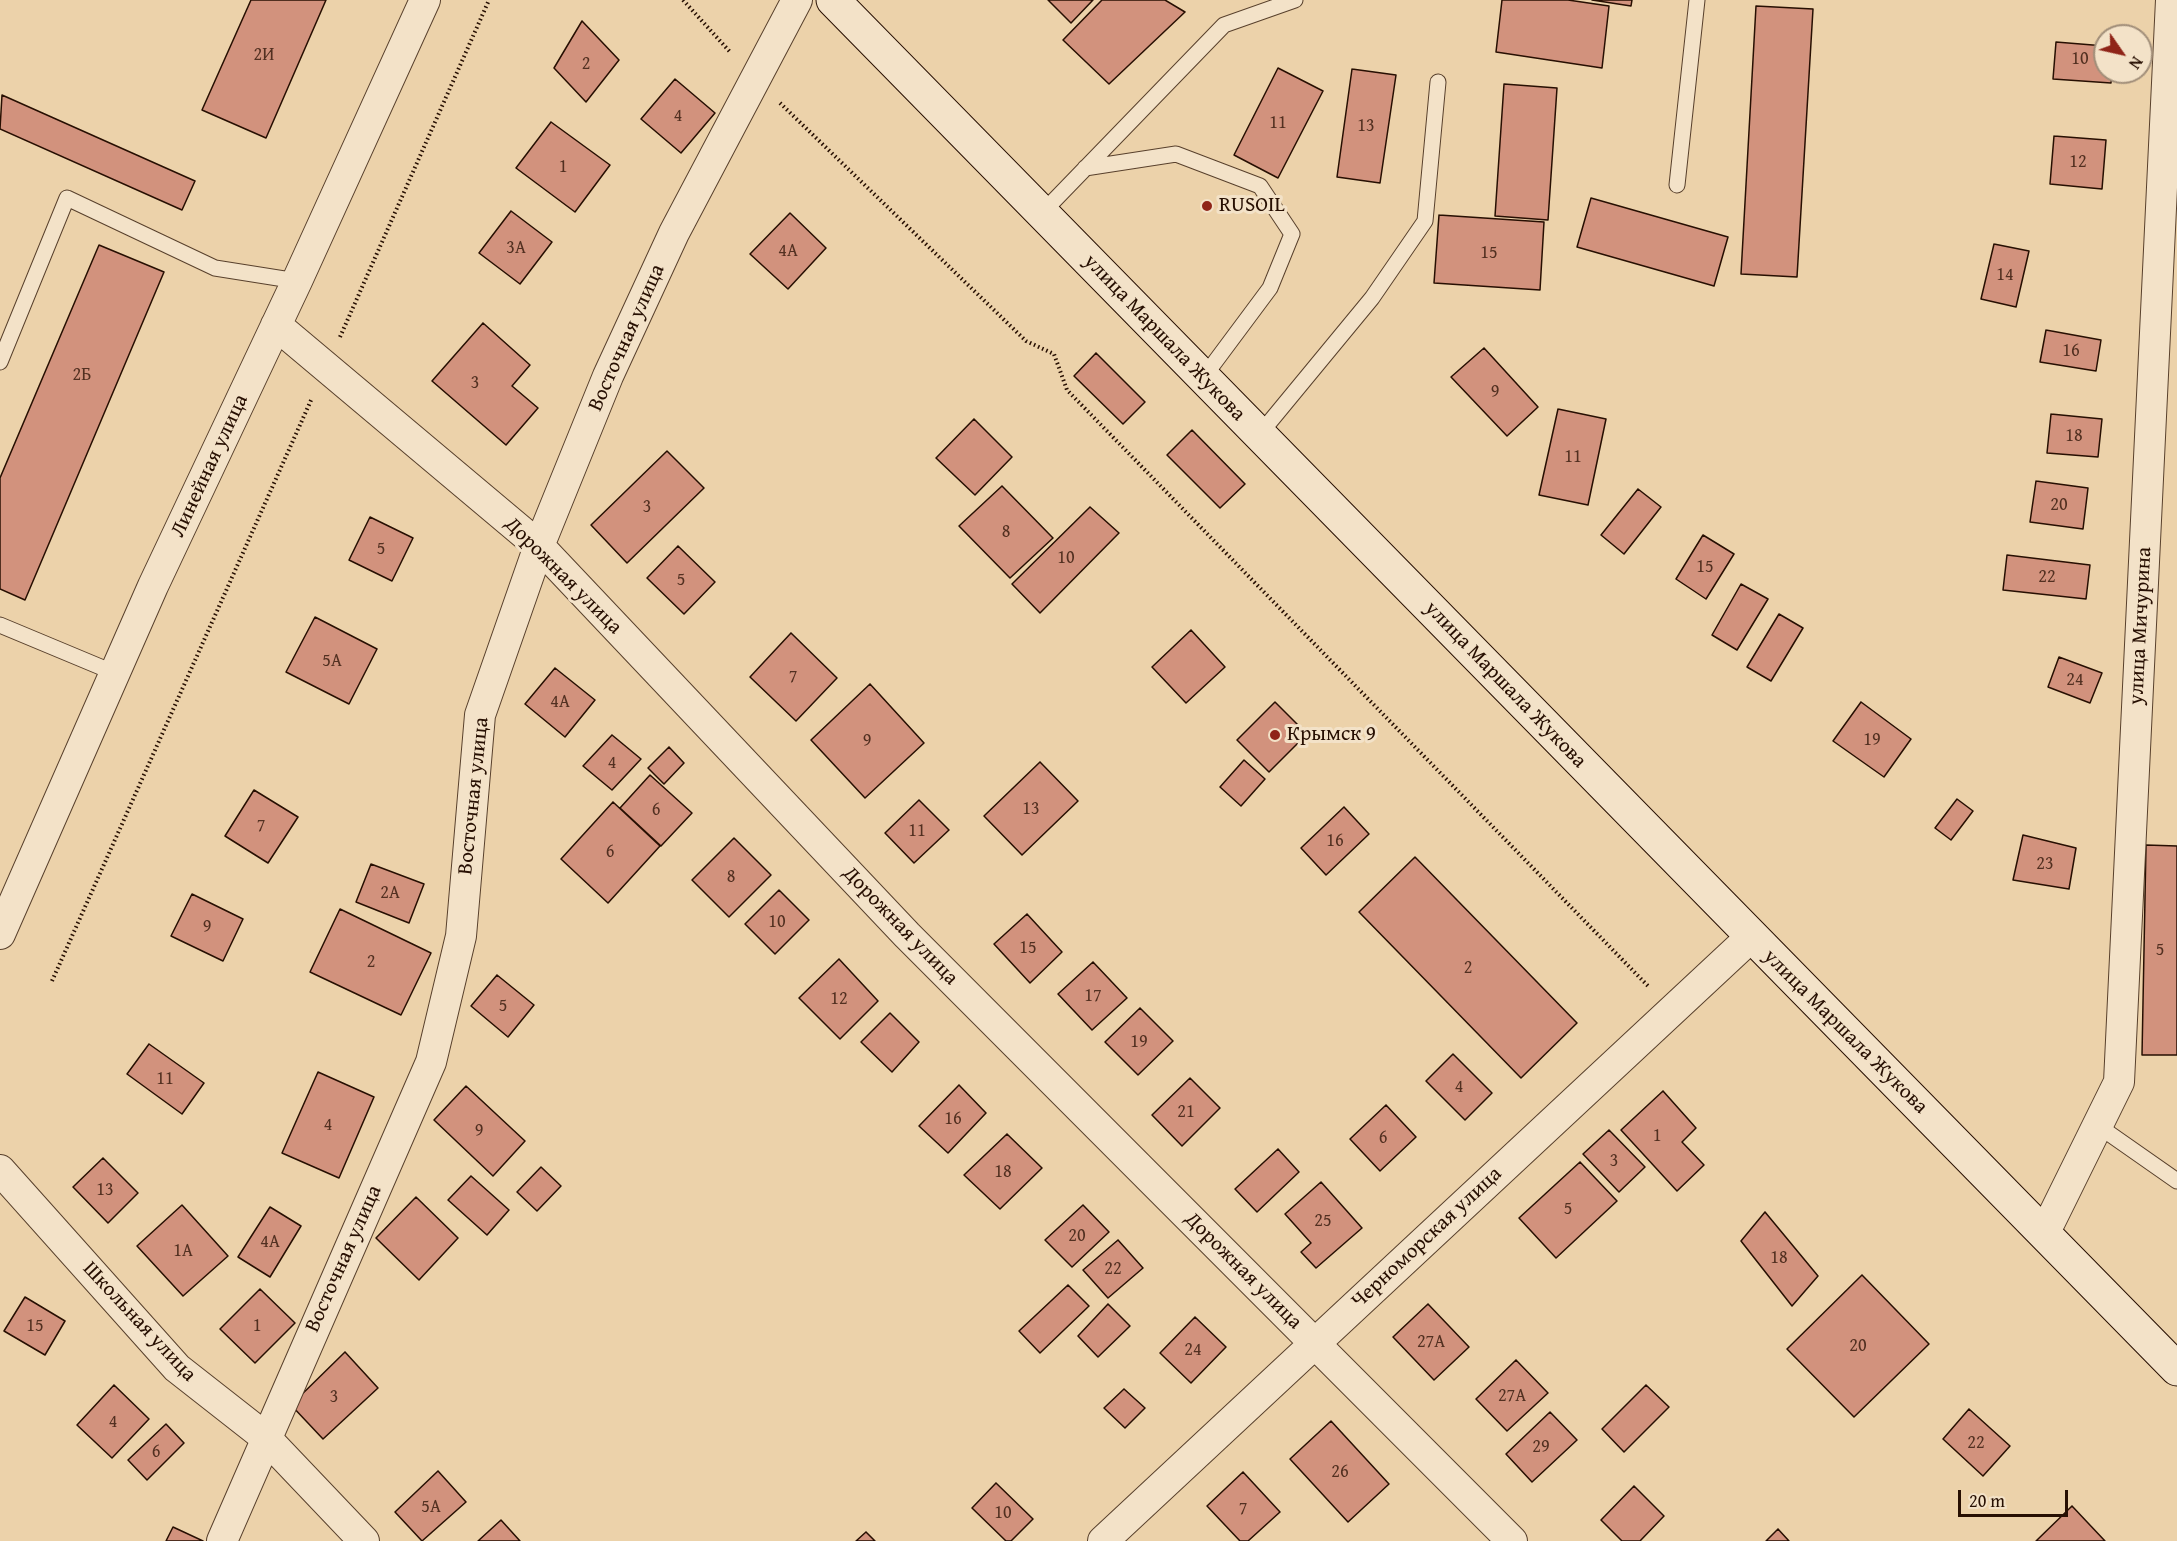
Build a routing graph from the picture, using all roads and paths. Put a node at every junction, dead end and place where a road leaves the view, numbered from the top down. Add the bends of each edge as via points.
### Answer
1 (425, 0) edge
2 (489, 0) edge
3 (683, 0) edge
4 (797, 0) edge
5 (1295, 0) edge
6 (1696, 0) edge
7 (2171, 0) edge
8 (847, 5) edge
9 (756, 79) junction
10 (1438, 82) dead end
11 (1085, 168) junction
12 (1677, 185) dead end
13 (1042, 213) junction
14 (297, 281) junction
15 (276, 325) junction
16 (0, 362) edge
17 (326, 367) junction
18 (1203, 378) junction
19 (1259, 435) junction
20 (539, 546) junction
21 (0, 625) edge
22 (115, 673) junction
23 (0, 934) edge
24 (1751, 937) junction
25 (52, 981) dead end
26 (1672, 1010) junction
27 (2097, 1125) junction
28 (0, 1170) edge
29 (2177, 1181) edge
30 (2044, 1234) junction
31 (1315, 1342) junction
32 (2177, 1369) edge
33 (265, 1437) junction
34 (222, 1541) edge
35 (364, 1541) edge
36 (1103, 1541) edge
37 (1512, 1541) edge

1 - 14 street, Линейная улица
2 - 17 path
3 - 9 path
4 - 9 street, Восточная улица
5 - 11 lane via 1224,25
6 - 12 lane
7 - 27 street, улица Мичурина via 2118,1082
8 - 13 main road, улица Маршала Жукова
9 - 20 street, Восточная улица via 674,233 608,376
9 - 26 path via 1026,341 1054,354 1067,390
10 - 19 lane via 1425,221 1372,298
11 - 13 lane
11 - 18 lane via 1176,154 1260,186 1292,234 1270,288
13 - 18 main road, улица Маршала Жукова
14 - 15 street, Линейная улица
14 - 16 lane via 215,268 67,198
15 - 17 street, Дорожная улица
15 - 22 street, Линейная улица
17 - 20 street, Дорожная улица
17 - 25 path
18 - 19 main road, улица Маршала Жукова
19 - 24 main road, улица Маршала Жукова
20 - 31 street, Дорожная улица via 907,935
20 - 33 street, Восточная улица via 480,715 461,936 431,1062
21 - 22 lane
22 - 23 street, Линейная улица
24 - 26 street, Черноморская улица
24 - 30 main road, улица Маршала Жукова
26 - 31 street, Черноморская улица
27 - 29 lane
27 - 30 street, улица Мичурина
28 - 33 street, Школьная улица via 177,1368
30 - 32 main road, улица Маршала Жукова
31 - 36 street, Черноморская улица
31 - 37 street, Дорожная улица
33 - 34 street, Восточная улица
33 - 35 street, Школьная улица

